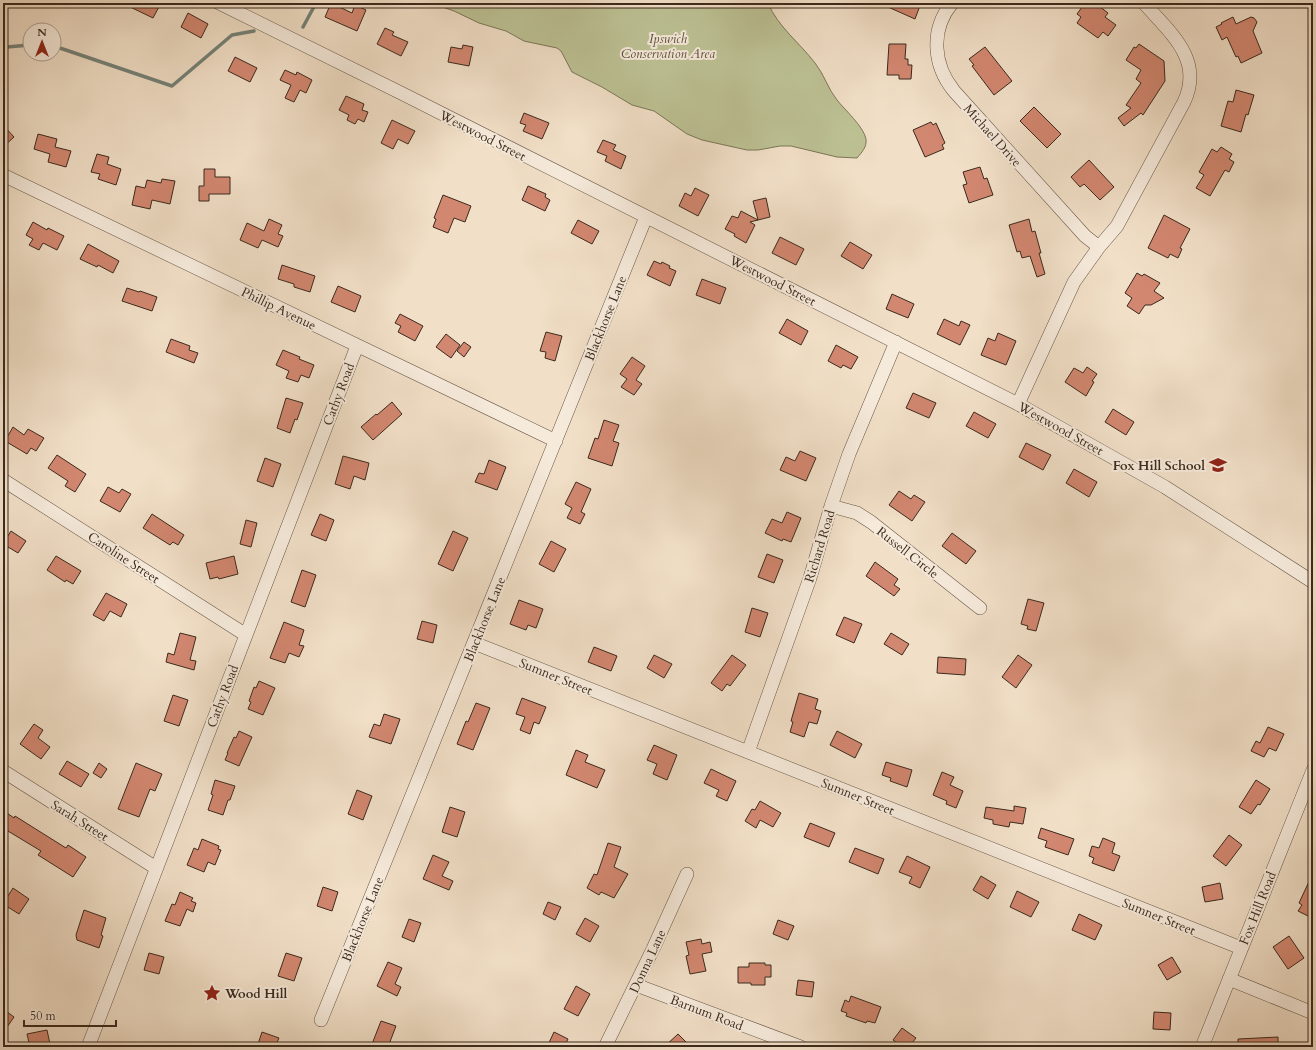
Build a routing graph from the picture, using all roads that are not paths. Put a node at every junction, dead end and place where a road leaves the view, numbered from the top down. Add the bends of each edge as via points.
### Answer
1 (219, 3) edge
2 (952, 3) edge
3 (1144, 3) edge
4 (3, 175) edge
5 (646, 217) junction
6 (1099, 247) junction
7 (896, 342) junction
8 (357, 346) junction
9 (1018, 404) junction
10 (556, 441) junction
11 (3, 480) edge
12 (831, 506) junction
13 (1313, 582) edge
14 (980, 608) dead end
15 (246, 635) junction
16 (474, 643) junction
17 (748, 752) junction
18 (1313, 770) edge
19 (3, 771) edge
20 (156, 868) junction
21 (687, 874) dead end
22 (1241, 948) junction
23 (1229, 979) junction
24 (636, 985) junction
25 (1313, 1013) edge
26 (321, 1020) dead end
27 (88, 1047) edge
28 (605, 1047) edge
29 (801, 1047) edge
30 (1202, 1047) edge

1 - 5 street, Westwood Street
2 - 6 street, Michael Drive via 942,18 936,49 945,79 1085,236
3 - 6 street via 1183,49 1190,70 1189,86 1184,102 1119,222
4 - 8 street, Phillip Avenue
5 - 7 street, Westwood Street
5 - 10 street, Blackhorse Lane
6 - 9 street via 1074,282
7 - 9 street, Westwood Street
7 - 12 street, Richard Road via 853,444
8 - 10 street, Phillip Avenue
8 - 15 street, Cathy Road
9 - 13 street, Westwood Street via 1165,487
10 - 16 street, Blackhorse Lane
11 - 15 street, Caroline Street
12 - 14 street, Russell Circle via 863,517
12 - 17 street, Richard Road via 811,574
15 - 20 street, Cathy Road
16 - 17 street, Sumner Street
16 - 26 street, Blackhorse Lane
17 - 22 street, Sumner Street
18 - 22 street, Fox Hill Road
19 - 20 street, Sarah Street
20 - 27 street, Cathy Road
21 - 24 street, Donna Lane
22 - 23 street, Fox Hill Road
23 - 25 street
23 - 30 street, Fox Hill Road
24 - 28 street, Donna Lane
24 - 29 street, Barnum Road

